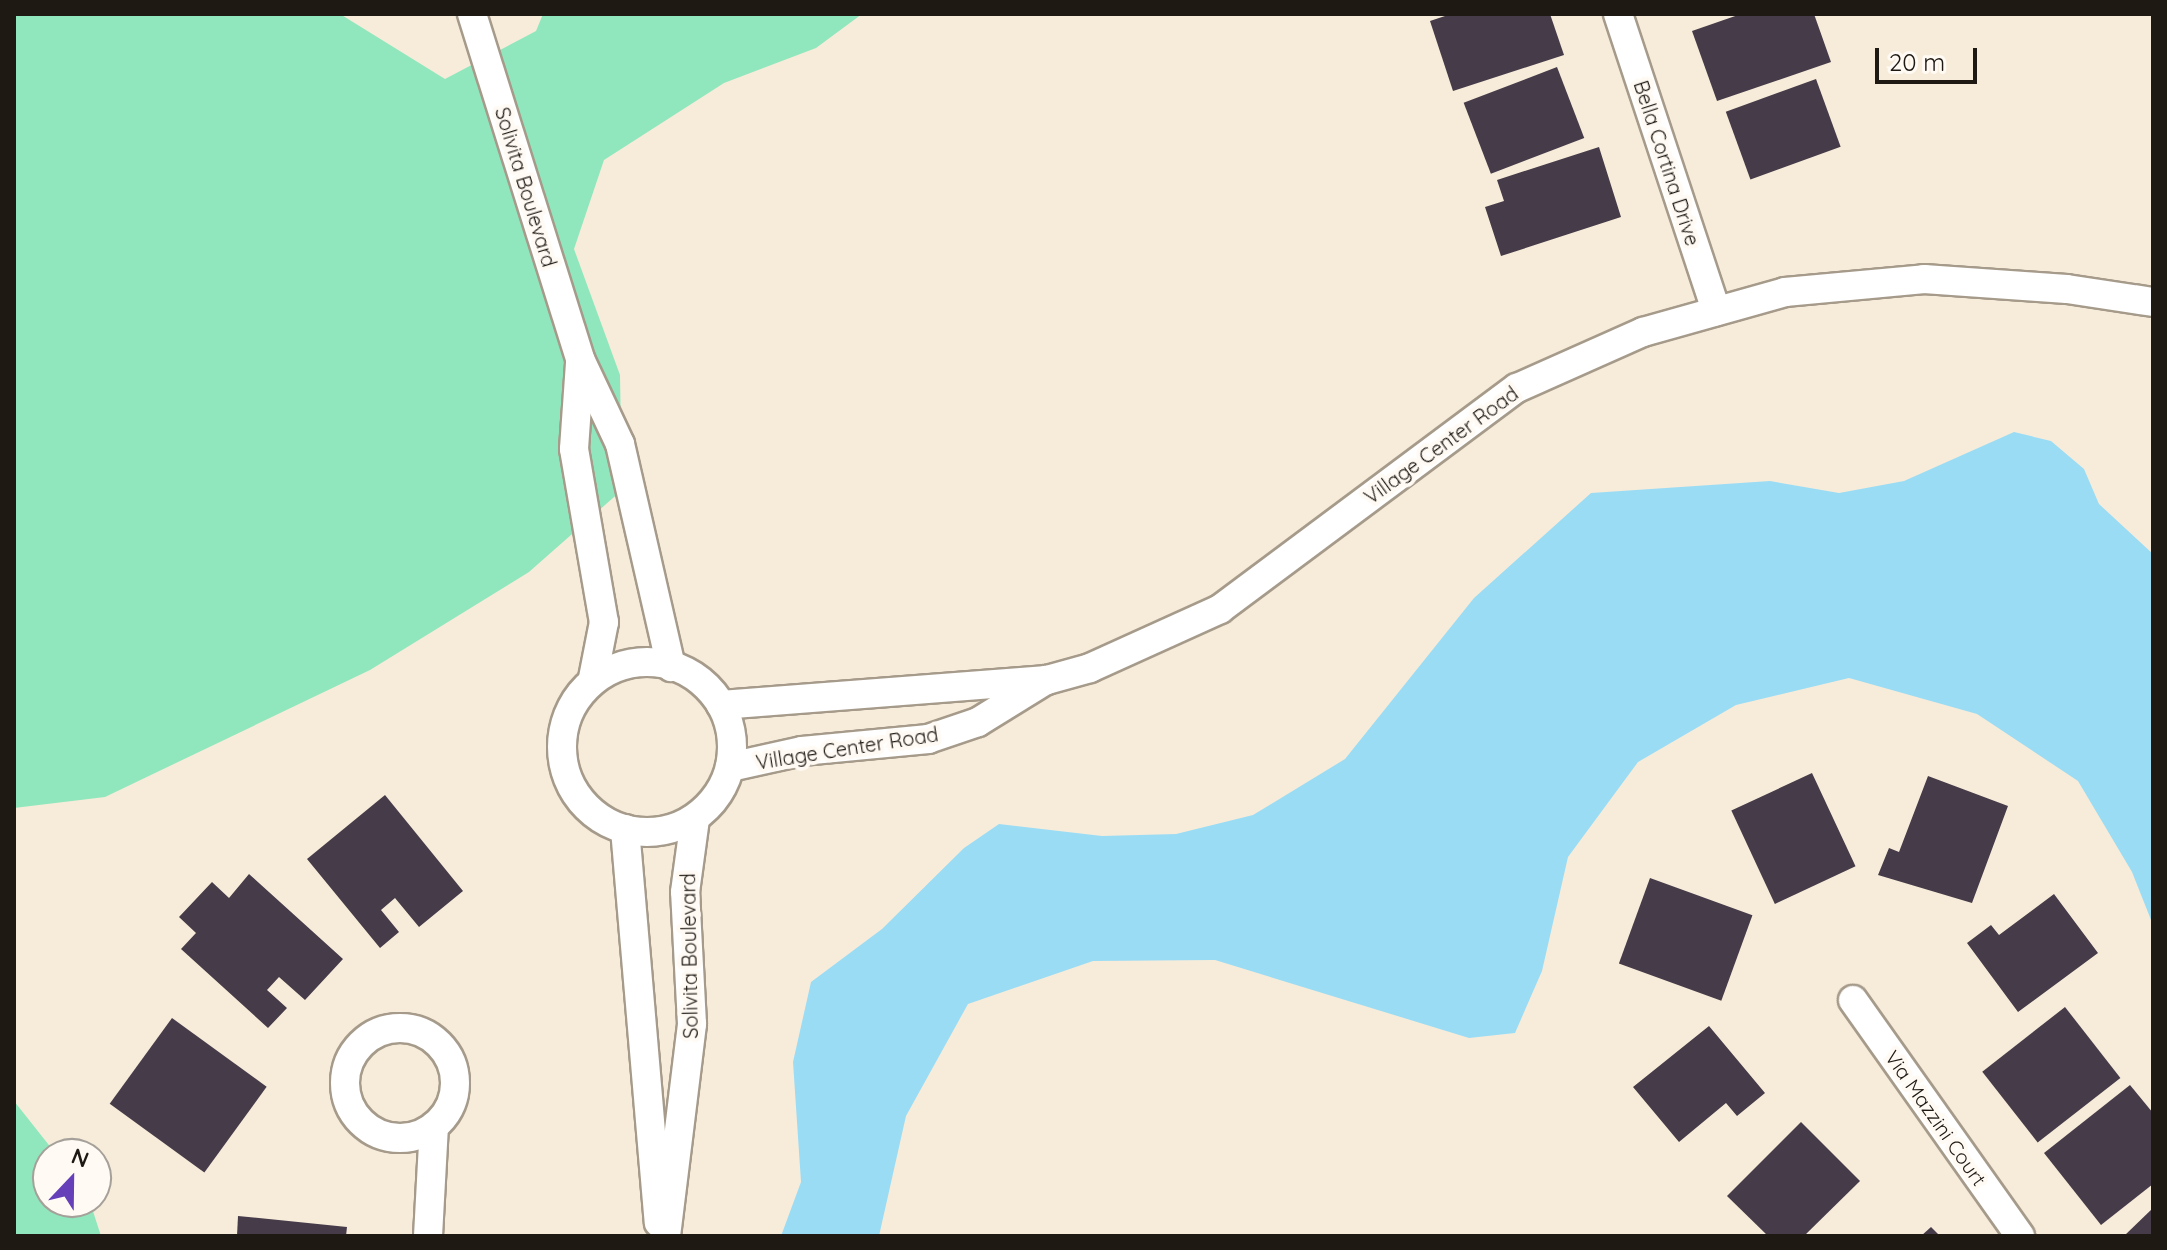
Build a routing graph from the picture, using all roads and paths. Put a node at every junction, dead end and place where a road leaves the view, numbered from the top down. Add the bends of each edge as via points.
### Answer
1 (472, 14) edge
2 (1618, 14) edge
3 (2153, 302) edge
4 (1716, 311) junction
5 (580, 359) junction
6 (671, 667) junction
7 (593, 678) junction
8 (1047, 680) junction
9 (721, 705) junction
10 (730, 767) junction
11 (695, 819) junction
12 (625, 829) junction
13 (1853, 1000) dead end
14 (434, 1126) dead end
15 (428, 1236) edge
16 (663, 1236) edge
17 (2020, 1236) edge

1 - 5 street, Solivita Boulevard
2 - 4 street, Bella Cortina Drive
3 - 4 street, Village Center Road via 2067,289 1924,279 1785,292
4 - 8 street, Village Center Road via 1643,332 1517,388 1220,609 1090,668
5 - 6 street, Solivita Boulevard via 620,444
5 - 7 street, Solivita Boulevard via 574,449 604,622
6 - 7 street via 631,662
6 - 9 street via 705,684
7 - 12 street via 575,698 562,730 562,765 588,809
8 - 9 street, Village Center Road
8 - 10 street, Village Center Road via 978,722 928,739 802,751
9 - 10 street via 735,749
10 - 11 street via 712,802
11 - 12 street via 668,829
11 - 16 street, Solivita Boulevard via 685,892 692,1024
12 - 16 street, Solivita Boulevard
13 - 17 street, Via Mazzini Court
14 - 15 street

